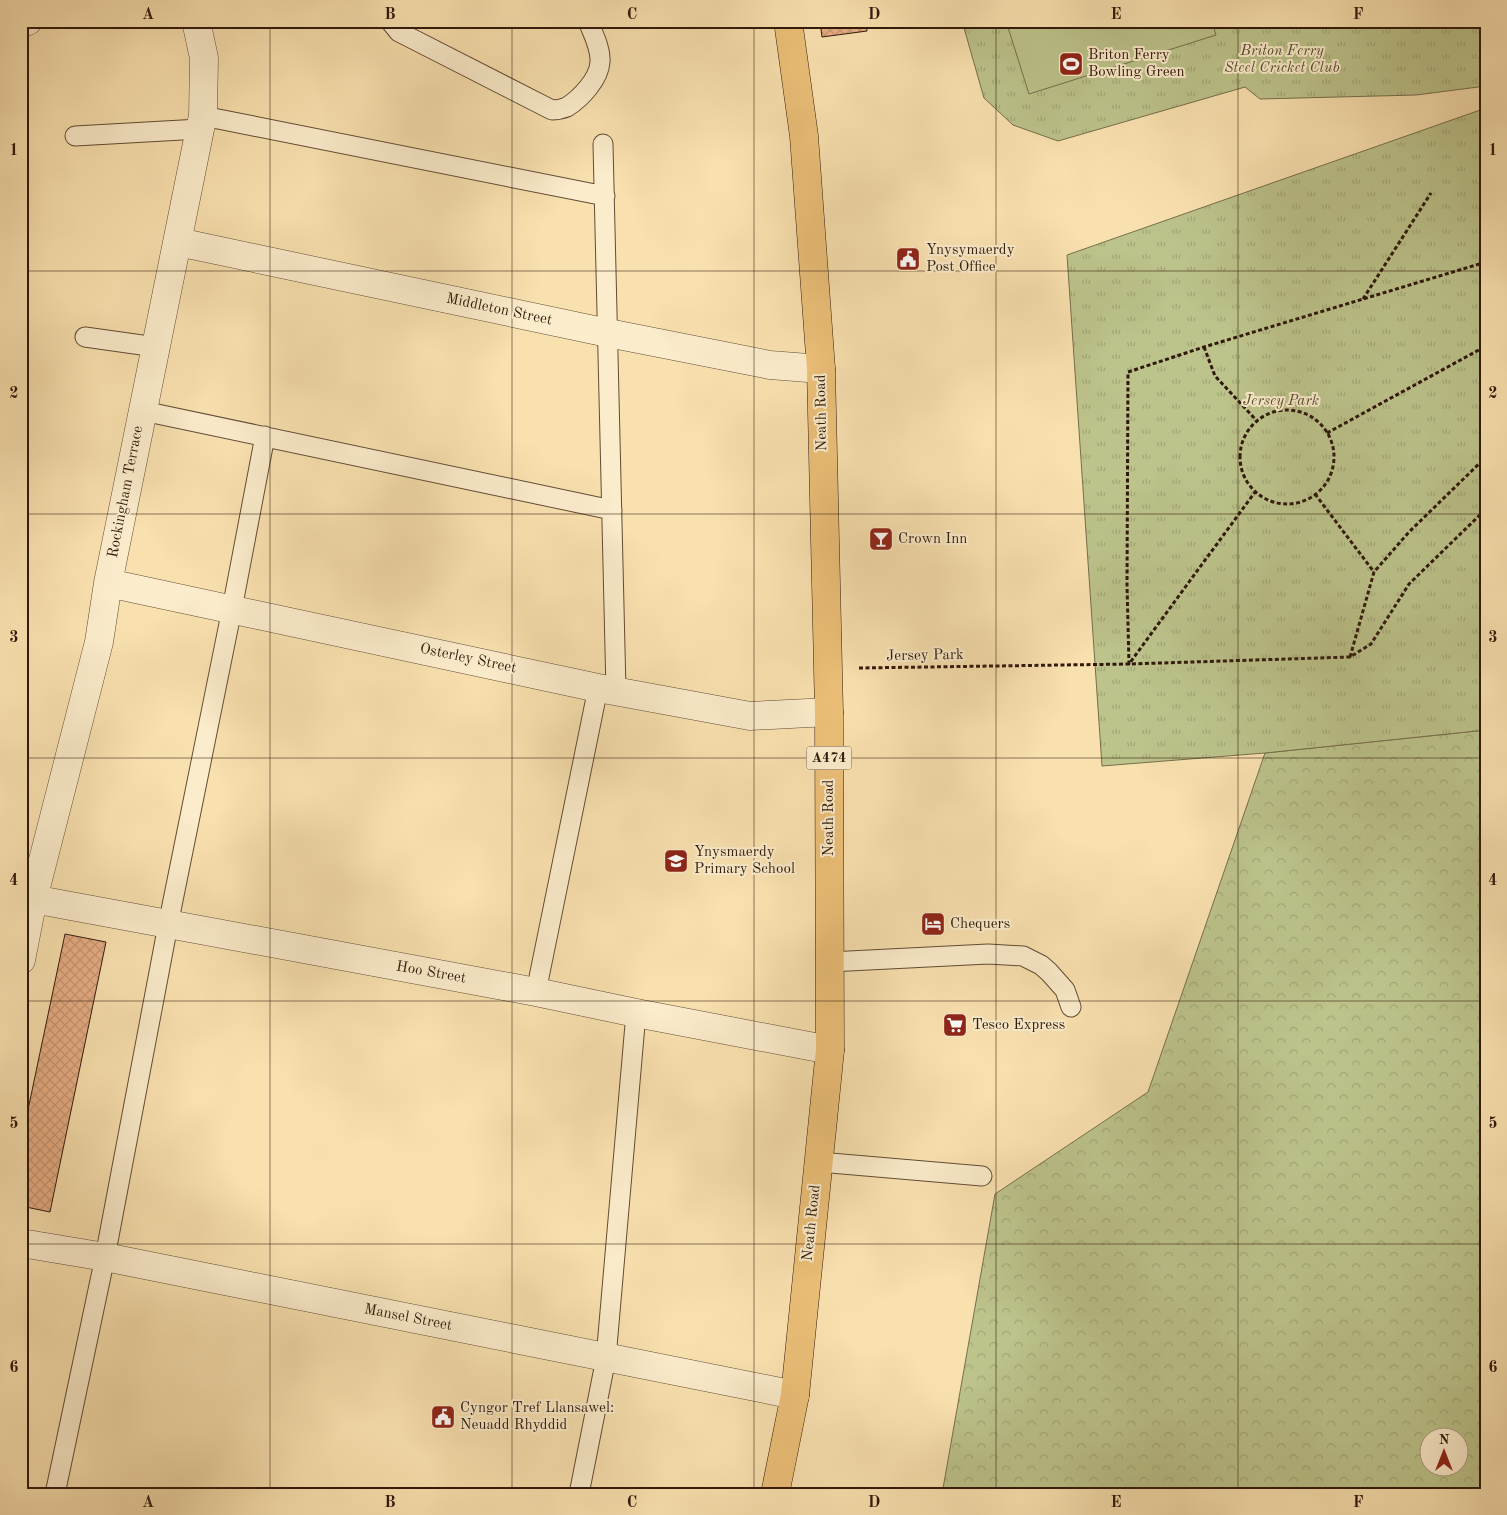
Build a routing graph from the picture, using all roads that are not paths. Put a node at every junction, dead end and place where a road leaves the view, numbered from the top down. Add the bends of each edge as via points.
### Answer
1 (28, 21) edge
2 (196, 21) edge
3 (390, 21) edge
4 (588, 21) edge
5 (788, 21) edge
6 (21, 23) edge
7 (201, 122) junction
8 (75, 136) dead end
9 (604, 144) dead end
10 (605, 196) junction
11 (178, 242) junction
12 (608, 333) junction
13 (85, 337) dead end
14 (156, 347) junction
15 (821, 369) junction
16 (142, 411) junction
17 (265, 436) junction
18 (612, 510) junction
19 (108, 583) junction
20 (232, 609) junction
21 (607, 689) junction
22 (829, 712) junction
23 (32, 899) junction
24 (168, 925) junction
25 (21, 960) edge
26 (829, 962) junction
27 (536, 992) junction
28 (1071, 1008) dead end
29 (636, 1013) junction
30 (830, 1050) junction
31 (818, 1162) junction
32 (982, 1176) dead end
33 (21, 1243) edge
34 (105, 1257) junction
35 (606, 1358) junction
36 (795, 1395) junction
37 (55, 1494) edge
38 (579, 1494) edge
39 (775, 1494) edge

1 - 6 street
2 - 7 street, Rockingham Terrace via 204,58
3 - 4 lane via 399,32 552,110 565,108 580,97 598,72 600,60
5 - 15 main road, Neath Road / A474 via 804,136
7 - 8 lane
7 - 10 lane
7 - 11 street, Rockingham Terrace
9 - 10 lane
10 - 12 lane
11 - 12 street, Middleton Street
11 - 14 street, Rockingham Terrace
12 - 15 street, Middleton Street via 770,365
12 - 18 lane
13 - 14 lane
14 - 16 street, Rockingham Terrace
15 - 22 main road, Neath Road / A474
16 - 17 lane
16 - 19 street, Rockingham Terrace
17 - 18 lane
17 - 20 lane
18 - 21 lane
19 - 20 street, Osterley Street
19 - 23 street, Rockingham Terrace via 99,642
20 - 21 street, Osterley Street
20 - 24 lane
21 - 22 street, Osterley Street via 750,716
21 - 27 lane
22 - 26 main road, Neath Road / A474
23 - 24 street, Hoo Street
23 - 25 street, Rockingham Terrace
24 - 27 street, Hoo Street
24 - 34 lane
26 - 28 lane via 988,954 1023,956 1049,972 1065,990
26 - 30 main road, Neath Road / A474
27 - 29 street, Hoo Street
29 - 30 street, Hoo Street
29 - 35 lane
30 - 31 main road, Neath Road / A474
31 - 32 lane
31 - 36 main road, Neath Road / A474
33 - 34 street, Mansel Street
34 - 35 street, Mansel Street
34 - 37 lane
35 - 36 street, Mansel Street
35 - 38 lane
36 - 39 main road, Neath Road / A474

